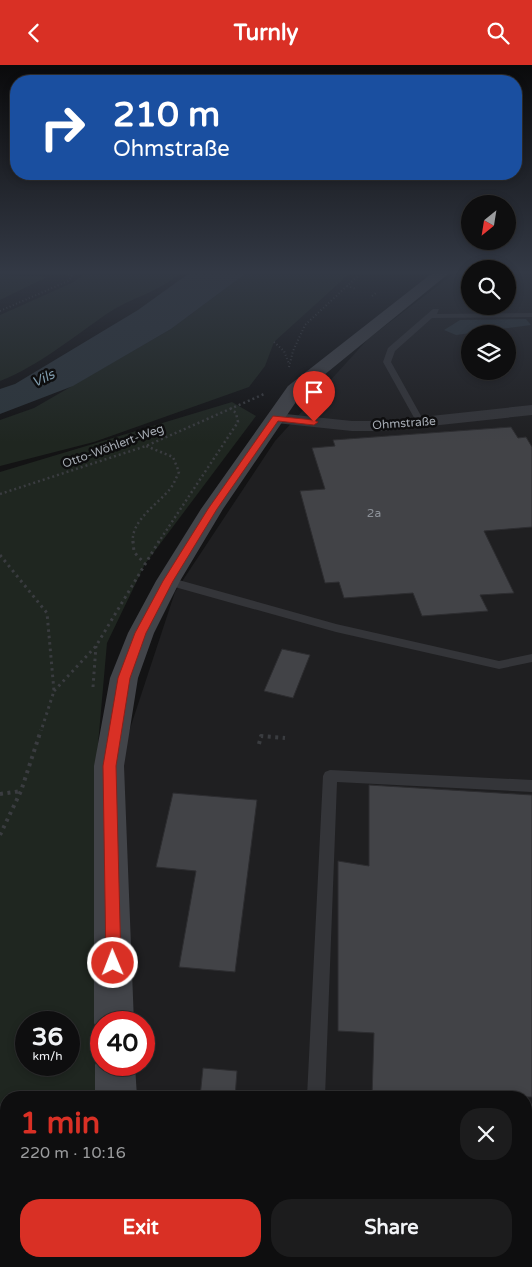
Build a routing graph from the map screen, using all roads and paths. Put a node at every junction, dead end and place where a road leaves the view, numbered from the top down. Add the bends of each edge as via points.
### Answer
1 (303, 330) edge
2 (371, 330) edge
3 (415, 330) edge
4 (274, 342) dead end
5 (290, 364) junction
6 (288, 370) dead end
7 (275, 405) junction
8 (230, 408) junction
9 (532, 410) edge
10 (421, 423) junction
11 (146, 446) junction
12 (0, 494) edge
13 (0, 555) edge
14 (145, 564) junction
15 (168, 581) junction
16 (532, 658) edge
17 (54, 691) junction
18 (285, 738) dead end
19 (259, 744) dead end
20 (532, 785) edge
21 (21, 791) junction
22 (0, 794) edge
23 (0, 835) edge
24 (114, 1011) edge
25 (115, 1076) edge
26 (116, 1091) edge
27 (316, 1091) edge

1 - 5 path
2 - 7 street via 330,362 300,397
3 - 10 lane via 391,350 387,362
4 - 5 path via 284,351
5 - 6 path
7 - 8 path, Otto-Wöhlert-Weg
7 - 10 street, Ohmstraße via 352,426
7 - 15 street
8 - 11 path, Otto-Wöhlert-Weg
8 - 14 path via 236,413 238,422
9 - 10 street, Ohmstraße
11 - 12 path, Otto-Wöhlert-Weg
11 - 14 path via 173,457 179,472 170,489 145,513 132,537 134,552
13 - 17 path via 47,613
14 - 17 path via 96,646
15 - 16 lane via 336,628 499,665
15 - 24 street via 141,633 124,678 110,766
17 - 21 path
18 - 19 path via 261,736
20 - 27 lane via 330,777
21 - 22 path
21 - 23 path
25 - 26 street

